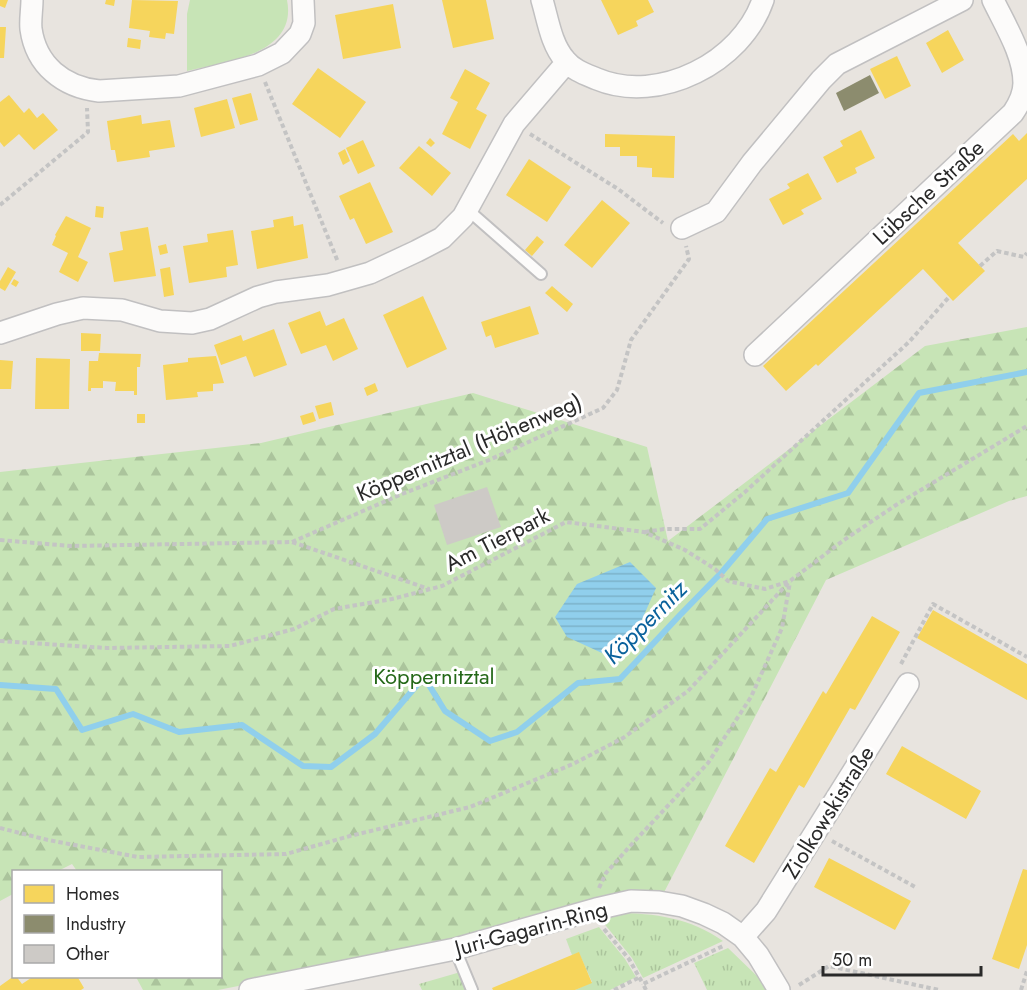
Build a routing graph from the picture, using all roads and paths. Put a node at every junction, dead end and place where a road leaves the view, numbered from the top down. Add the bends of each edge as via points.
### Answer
1 (32, 0) edge
2 (303, 0) edge
3 (542, 0) edge
4 (763, 0) edge
5 (962, 0) edge
6 (993, 0) edge
7 (567, 62) junction
8 (258, 65) junction
9 (86, 90) junction
10 (514, 124) junction
11 (0, 205) edge
12 (468, 210) junction
13 (682, 228) junction
14 (1027, 253) edge
15 (980, 266) dead end
16 (541, 274) dead end
17 (345, 280) junction
18 (949, 297) dead end
19 (0, 333) edge
20 (755, 355) dead end
21 (1027, 426) edge
22 (644, 532) junction
23 (0, 540) edge
24 (292, 542) junction
25 (790, 581) junction
26 (429, 590) junction
27 (0, 641) edge
28 (1027, 657) edge
29 (908, 684) joint
30 (0, 828) edge
31 (815, 832) junction
32 (917, 888) dead end
33 (596, 909) junction
34 (743, 937) junction
35 (455, 950) junction
36 (1027, 971) edge
37 (640, 977) junction
38 (643, 984) junction
39 (250, 990) edge
40 (472, 990) edge
41 (614, 990) edge
42 (646, 990) edge
43 (779, 990) edge
44 (790, 990) edge
45 (939, 990) edge
46 (1021, 990) edge

1 - 9 street via 30,27 36,50 64,82
2 - 8 street via 300,34 282,53
3 - 7 street via 551,33
4 - 7 street via 741,38 718,58 672,83 623,86 580,72
5 - 13 street via 837,64 752,163 716,212
6 - 20 street, Lübsche Straße via 1019,58 1024,82 1013,113
7 - 10 street
8 - 9 street via 179,87
8 - 17 path
9 - 11 path via 88,132
10 - 12 street
10 - 13 path via 630,197 658,220
12 - 16 lane
12 - 17 street via 442,238 370,273
13 - 24 path, Köppernitztal (Höhenweg) via 689,259 631,340 617,390 603,408
14 - 15 path via 1024,257 997,251
17 - 19 street via 258,297 192,323 160,321 122,310 84,308
18 - 22 path via 909,342 700,529
21 - 25 path, Am Tierpark via 896,505
22 - 25 path, Am Tierpark via 686,550 728,581 765,589
22 - 26 path, Am Tierpark via 566,522
23 - 24 path, Köppernitztal (Höhenweg) via 71,546
24 - 26 path, Köppernitztal (Höhenweg)
25 - 30 path via 688,691 623,738 573,764 470,807 274,855 138,858
25 - 33 path via 782,627 752,697 708,763 606,873 595,894
26 - 27 path, Am Tierpark via 334,609 294,628 230,645 107,648
28 - 29 path via 933,604 897,672
29 - 31 street, Ziolkowskistraße
31 - 32 path
31 - 34 street, Ziolkowskistraße via 766,911
33 - 34 street, Juri-Gagarin-Ring via 631,901 659,902 704,914
33 - 35 street, Juri-Gagarin-Ring
33 - 37 path via 598,921
34 - 38 path
34 - 43 street, Juri-Gagarin-Ring
35 - 39 street, Juri-Gagarin-Ring
35 - 40 lane
36 - 46 path
37 - 38 path
37 - 41 path
38 - 42 path
44 - 45 path via 829,966

